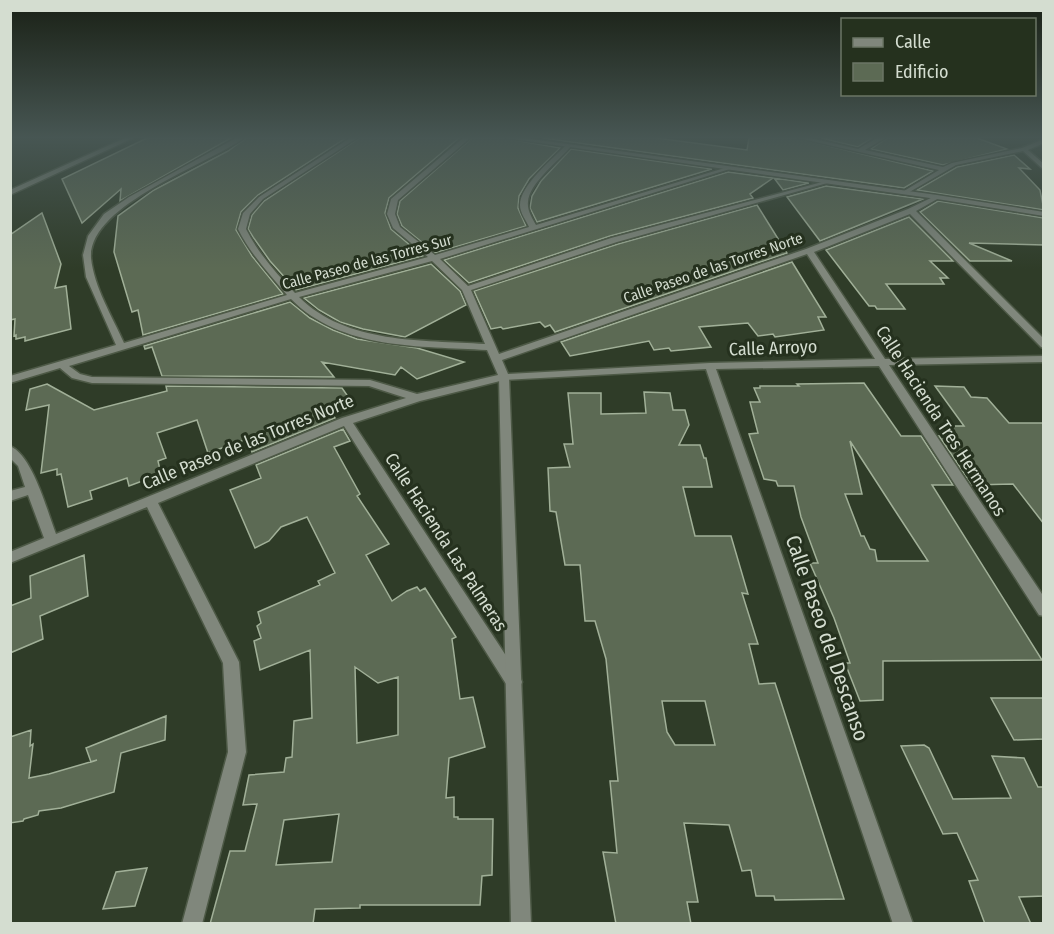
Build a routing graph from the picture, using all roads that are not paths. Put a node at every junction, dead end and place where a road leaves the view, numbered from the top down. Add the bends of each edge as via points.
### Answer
1 (35, 182) edge
2 (161, 182) edge
3 (286, 182) edge
4 (416, 182) edge
5 (536, 182) edge
6 (686, 182) edge
7 (828, 182) joint
8 (922, 182) edge
9 (906, 192) junction
10 (10, 193) edge
11 (937, 197) junction
12 (910, 211) junction
13 (1044, 214) edge
14 (534, 228) junction
15 (809, 251) junction
16 (434, 258) junction
17 (466, 289) junction
18 (292, 296) junction
19 (1044, 345) edge
20 (121, 346) junction
21 (490, 347) junction
22 (495, 359) junction
23 (1044, 359) edge
24 (879, 361) junction
25 (62, 365) junction
26 (710, 366) junction
27 (504, 377) junction
28 (10, 380) edge
29 (417, 398) junction
30 (346, 421) junction
31 (10, 450) edge
32 (32, 489) junction
33 (10, 496) edge
34 (150, 500) junction
35 (52, 542) junction
36 (10, 558) edge
37 (1044, 610) edge
38 (514, 683) junction
39 (192, 924) edge
40 (521, 924) edge
41 (903, 924) edge

1 - 10 street
2 - 20 street via 107,216 92,236 87,255 90,277
3 - 18 street via 261,198 247,213 242,229 251,248
4 - 16 street via 395,199 391,214 397,228
5 - 14 street via 523,204
6 - 14 street, Calle Paseo de las Torres Sur
7 - 9 street
7 - 17 street via 614,240
8 - 9 street
9 - 11 street
11 - 12 street, Calle Paseo de las Torres Norte
11 - 13 street
12 - 15 street, Calle Paseo de las Torres Norte
12 - 19 street
14 - 16 street, Calle Paseo de las Torres Sur
15 - 22 street, Calle Paseo de las Torres Norte
15 - 24 street, Calle Hacienda Tres Hermanos
16 - 17 street
16 - 18 street, Calle Paseo de las Torres Sur
17 - 21 street
18 - 20 street, Calle Paseo de las Torres Sur
18 - 21 street via 316,317 366,334
20 - 25 street, Calle Paseo de las Torres Sur
21 - 22 street
22 - 27 street
23 - 24 street, Calle Arroyo
24 - 26 street, Calle Arroyo
24 - 37 street, Calle Hacienda Tres Hermanos
25 - 28 street, Calle Paseo de las Torres Sur
25 - 29 street via 76,376 92,380 370,383
26 - 27 street, Calle Arroyo
26 - 41 street, Calle Paseo del Descanso
27 - 29 street, Calle Paseo de las Torres Norte
27 - 38 street, Calle Hacienda Las Palmeras
29 - 30 street, Calle Paseo de las Torres Norte
30 - 34 street, Calle Paseo de las Torres Norte
30 - 38 street, Calle Hacienda Las Palmeras
31 - 32 street via 23,464
32 - 33 street
32 - 35 street
34 - 35 street, Calle Paseo de las Torres Norte
34 - 39 street via 231,662 237,752
35 - 36 street, Calle Paseo de las Torres Norte
38 - 40 street, Calle Hacienda Las Palmeras

